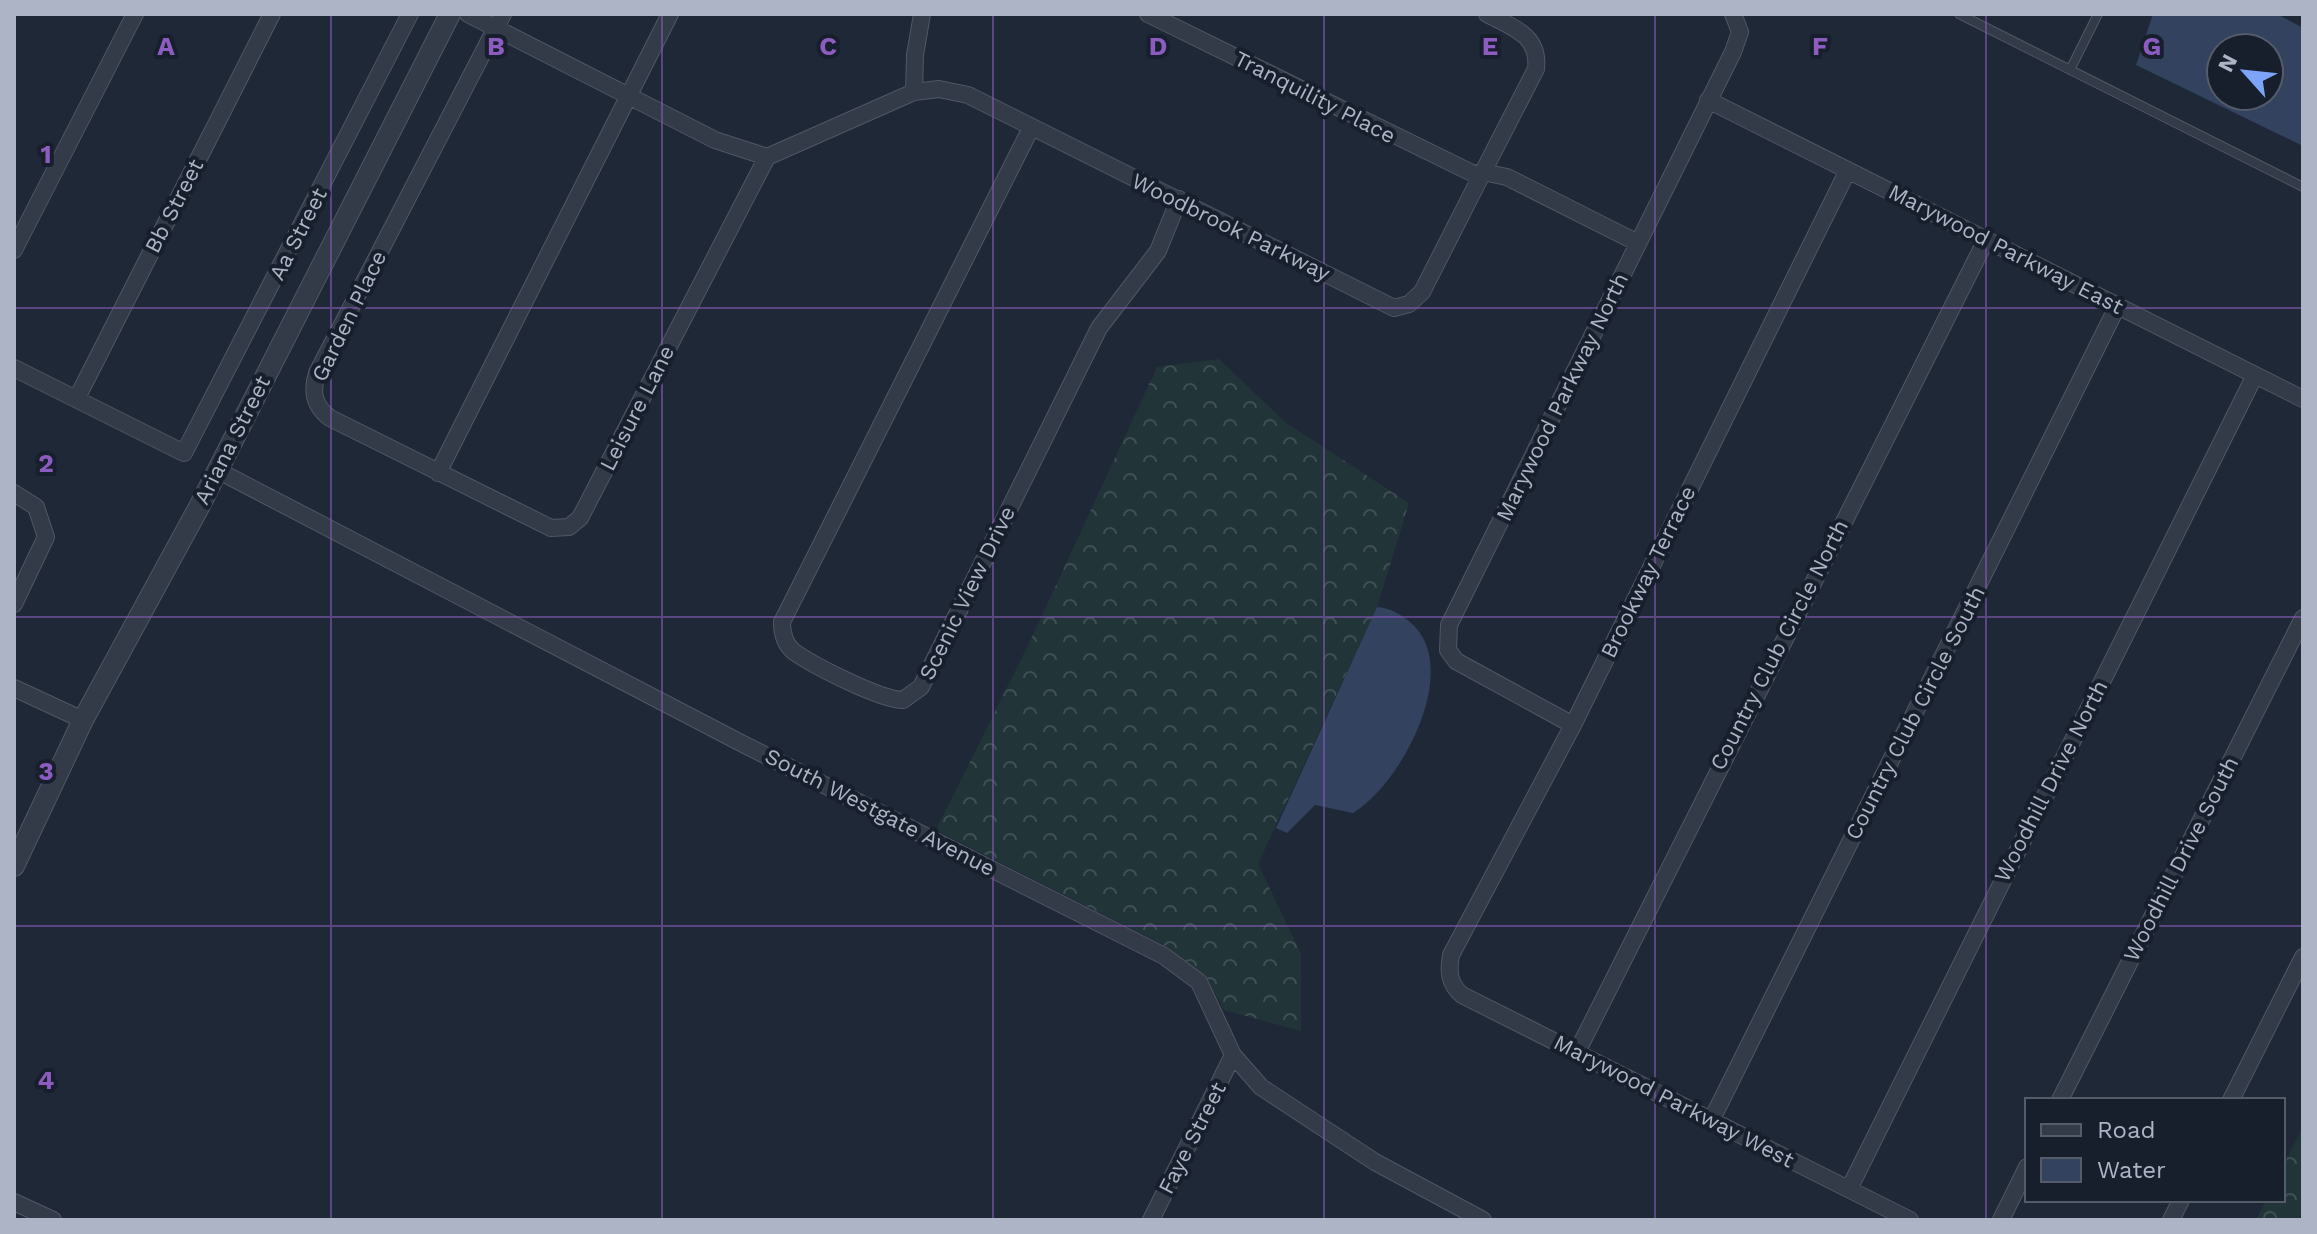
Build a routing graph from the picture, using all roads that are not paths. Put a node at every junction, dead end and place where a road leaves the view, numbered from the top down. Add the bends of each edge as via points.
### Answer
1 (135, 14) edge
2 (272, 14) edge
3 (410, 14) edge
4 (450, 14) edge
5 (468, 14) edge
6 (670, 14) edge
7 (922, 14) edge
8 (1148, 14) edge
9 (1487, 14) edge
10 (1733, 14) edge
11 (1959, 14) edge
12 (2098, 14) edge
13 (499, 21) edge
14 (2070, 70) junction
15 (914, 92) junction
16 (628, 97) junction
17 (1708, 100) junction
18 (1031, 128) junction
19 (767, 157) junction
20 (1848, 170) junction
21 (1483, 172) junction
22 (2303, 187) edge
23 (1179, 199) junction
24 (1986, 240) junction
25 (1638, 243) junction
26 (14, 250) edge
27 (2118, 305) junction
28 (14, 368) edge
29 (2255, 375) junction
30 (77, 398) junction
31 (2303, 399) edge
32 (217, 470) junction
33 (438, 473) junction
34 (14, 493) edge
35 (14, 604) edge
36 (2303, 618) edge
37 (14, 688) edge
38 (83, 720) junction
39 (1573, 725) junction
40 (14, 866) edge
41 (2303, 957) edge
42 (1450, 972) joint
43 (1577, 1052) junction
44 (1233, 1055) junction
45 (2061, 1098) edge
46 (2232, 1098) edge
47 (1711, 1121) junction
48 (2025, 1171) edge
49 (1849, 1189) junction
50 (14, 1202) edge
51 (2180, 1202) edge
52 (53, 1220) edge
53 (1151, 1220) edge
54 (1483, 1220) edge
55 (1910, 1220) edge
56 (2001, 1220) edge
57 (2171, 1220) edge

1 - 26 street
2 - 30 street, Bb Street
3 - 30 street, Aa Street via 184,453
4 - 32 street, Ariana Street
5 - 13 street
6 - 16 street
7 - 15 street
8 - 21 street, Tranquility Place via 1467,173
9 - 21 street, Woodbrook Parkway via 1523,32 1537,58
10 - 17 street, Marywood Parkway North via 1740,32
11 - 14 lane
12 - 14 lane
13 - 16 street
13 - 33 street, Garden Place via 314,382 322,412
14 - 22 lane
15 - 18 street, Woodbrook Parkway via 939,89 968,95
15 - 19 street, Woodbrook Parkway
16 - 19 street via 725,144
16 - 33 street
17 - 20 street, Marywood Parkway East
17 - 25 street, Marywood Parkway North
18 - 23 street, Woodbrook Parkway
18 - 23 street, Scenic View Drive via 782,622 782,633 794,651 884,698 903,700 921,687 1099,328 1158,251
19 - 33 street, Leisure Lane via 580,518 569,527 551,528
20 - 24 street, Marywood Parkway East
20 - 39 street, Brookway Terrace
21 - 23 street, Woodbrook Parkway via 1422,292 1394,308
21 - 25 street via 1507,177
24 - 27 street, Marywood Parkway East
24 - 43 street, Country Club Circle North
25 - 39 street, Marywood Parkway North via 1447,637 1456,661
27 - 29 street, Marywood Parkway East
27 - 47 street, Country Club Circle South
28 - 30 street
29 - 31 street, Marywood Parkway East
29 - 49 street, Woodhill Drive North
32 - 38 street, Ariana Street
32 - 44 street, South Westgate Avenue via 1164,956 1199,982
34 - 35 street via 36,507 46,537
36 - 45 street, Woodhill Drive South
37 - 38 street
38 - 40 street, Ariana Street
39 - 42 street, Brookway Terrace via 1451,955
41 - 46 street
42 - 43 street, Marywood Parkway West via 1462,995
43 - 47 street, Marywood Parkway West
44 - 53 street, Faye Street
44 - 54 street, South Westgate Avenue via 1276,1099 1375,1162
47 - 49 street, Marywood Parkway West
48 - 56 street
49 - 55 street, Marywood Parkway West
50 - 52 street
51 - 57 street

